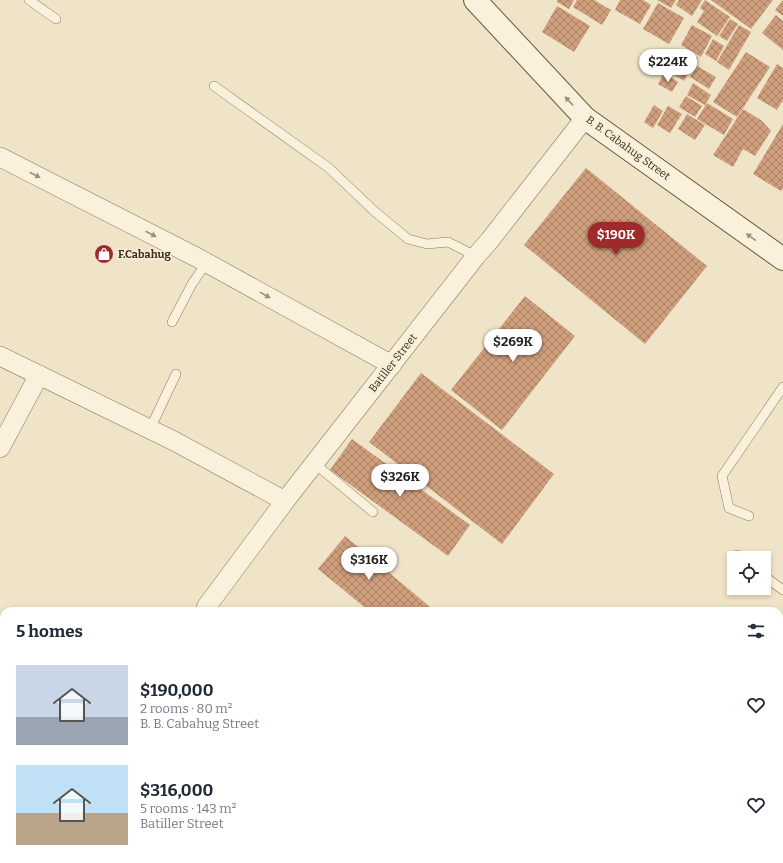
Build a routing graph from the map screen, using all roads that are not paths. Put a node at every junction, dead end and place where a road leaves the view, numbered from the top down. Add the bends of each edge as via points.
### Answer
1 (29, 0) edge
2 (475, 0) edge
3 (56, 20) dead end
4 (214, 86) dead end
5 (585, 118) junction
6 (0, 157) edge
7 (476, 256) junction
8 (783, 259) edge
9 (207, 262) junction
10 (172, 322) dead end
11 (0, 356) edge
12 (392, 365) junction
13 (176, 374) dead end
14 (39, 375) junction
15 (783, 387) edge
16 (150, 429) junction
17 (0, 448) edge
18 (315, 464) junction
19 (286, 501) junction
20 (373, 512) dead end
21 (749, 516) dead end
22 (771, 581) edge
23 (783, 590) edge
24 (207, 607) edge

1 - 3 lane
5 -> 2 street, B. B. Cabahug Street
4 - 7 lane via 329,168 408,239 427,244 448,242
5 - 7 street, Batiller Street
8 -> 5 street, B. B. Cabahug Street
6 -> 9 street
7 - 12 street, Batiller Street
9 - 10 lane
9 -> 12 street
11 - 14 street
12 - 18 street, Batiller Street
13 - 16 lane
14 - 16 street
14 - 17 street
15 - 21 lane via 722,476 729,508
16 - 19 street
18 - 19 street, Batiller Street
18 - 20 lane
19 - 24 street, Batiller Street
22 - 23 lane

